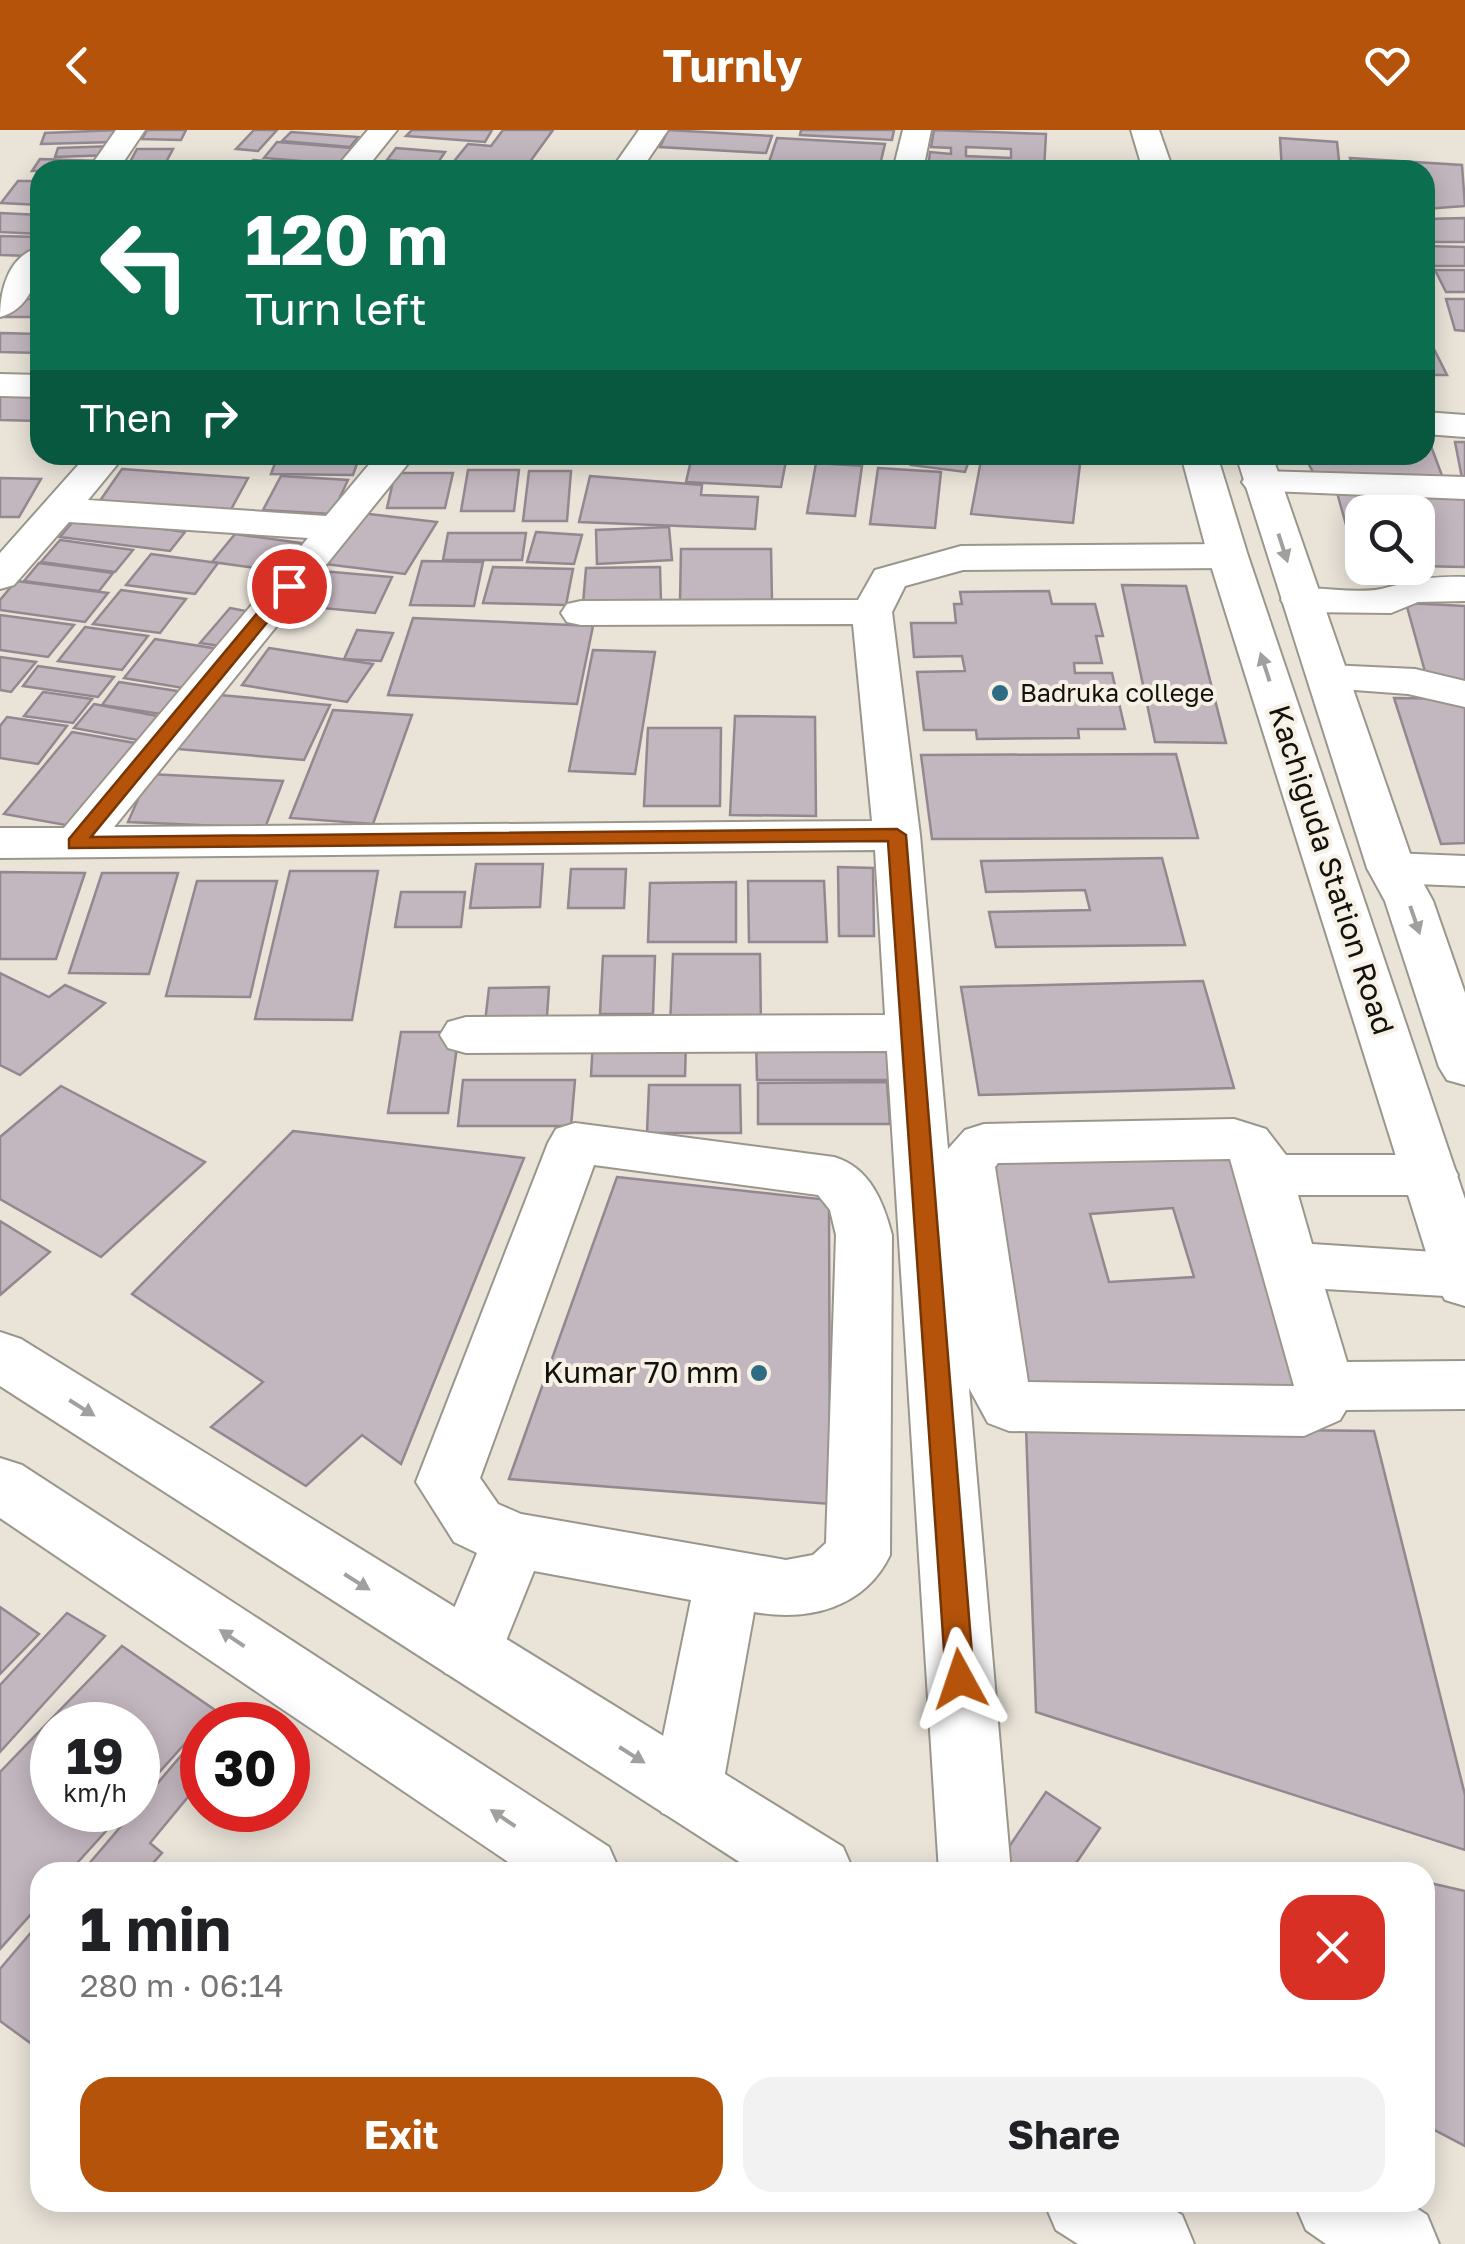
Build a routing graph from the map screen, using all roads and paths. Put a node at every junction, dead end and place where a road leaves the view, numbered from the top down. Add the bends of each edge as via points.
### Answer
1 (132, 130) edge
2 (384, 130) edge
3 (654, 130) edge
4 (917, 130) edge
5 (1144, 130) edge
6 (110, 160) edge
7 (358, 160) edge
8 (633, 160) edge
9 (910, 160) edge
10 (1154, 160) edge
11 (0, 258) edge
12 (30, 258) edge
13 (30, 270) edge
14 (0, 307) edge
15 (0, 385) edge
16 (30, 386) edge
17 (1435, 424) edge
18 (1465, 426) edge
19 (98, 465) edge
20 (389, 465) edge
21 (1202, 465) edge
22 (1258, 469) edge
23 (1465, 488) edge
24 (49, 519) junction
25 (0, 526) edge
26 (336, 528) junction
27 (1228, 556) junction
28 (0, 577) edge
29 (1465, 589) edge
30 (1301, 600) junction
31 (872, 612) junction
32 (581, 614) dead end
33 (1403, 641) junction
34 (1329, 678) junction
35 (1465, 694) edge
36 (897, 835) junction
37 (0, 843) edge
38 (76, 844) junction
39 (1391, 868) junction
40 (1465, 871) edge
41 (910, 1033) junction
42 (466, 1035) dead end
43 (1465, 1067) edge
44 (1437, 1144) edge
45 (1265, 1175) junction
46 (1290, 1266) junction
47 (1464, 1279) edge
48 (0, 1356) edge
49 (1324, 1386) junction
50 (1465, 1386) edge
51 (0, 1484) edge
52 (514, 1540) junction
53 (728, 1578) junction
54 (469, 1652) junction
55 (687, 1790) junction
56 (569, 1862) edge
57 (802, 1862) edge
58 (975, 1862) edge
59 (1100, 2212) edge
60 (1349, 2212) edge
61 (1152, 2244) edge
62 (1398, 2244) edge

1 - 6 street
2 - 7 street
3 - 8 street
4 - 9 street
5 - 10 street
11 - 12 street
13 - 14 street
15 - 16 street
17 - 18 street
19 - 24 street
20 - 26 street
21 - 27 street, Kachiguda Station Road
22 - 23 street
22 -> 30 street, Kachiguda Station Road
24 - 25 street
24 - 26 street
24 - 28 street
26 - 38 street
27 - 31 street via 961,558 889,578
44 -> 27 street, Kachiguda Station Road
29 - 33 street via 1399,593
30 - 33 street
30 - 34 street, Kachiguda Station Road
31 - 32 street
31 - 36 street
33 - 34 street
33 - 35 street
34 - 39 street, Kachiguda Station Road
36 - 38 street
36 - 41 street
37 - 38 street
39 - 40 street
39 -> 43 street, Kachiguda Station Road via 1409,902
41 - 42 street
41 - 58 street
44 - 45 street
44 - 47 street, Kachiguda Station Road
45 - 46 street
45 - 49 street via 1258,1154 1234,1139 984,1144 967,1163 999,1391 1010,1406 1032,1408 1304,1411 1319,1403
46 - 47 street
46 - 49 street
48 -> 54 street
49 - 50 street
56 -> 51 street
52 - 53 street
52 - 53 street via 476,1524 448,1482 575,1143 834,1177 856,1204 864,1234 858,1555 830,1580 786,1589
52 - 54 street
53 - 55 street
54 -> 55 street
55 - 57 street
59 - 61 street
60 - 62 street

